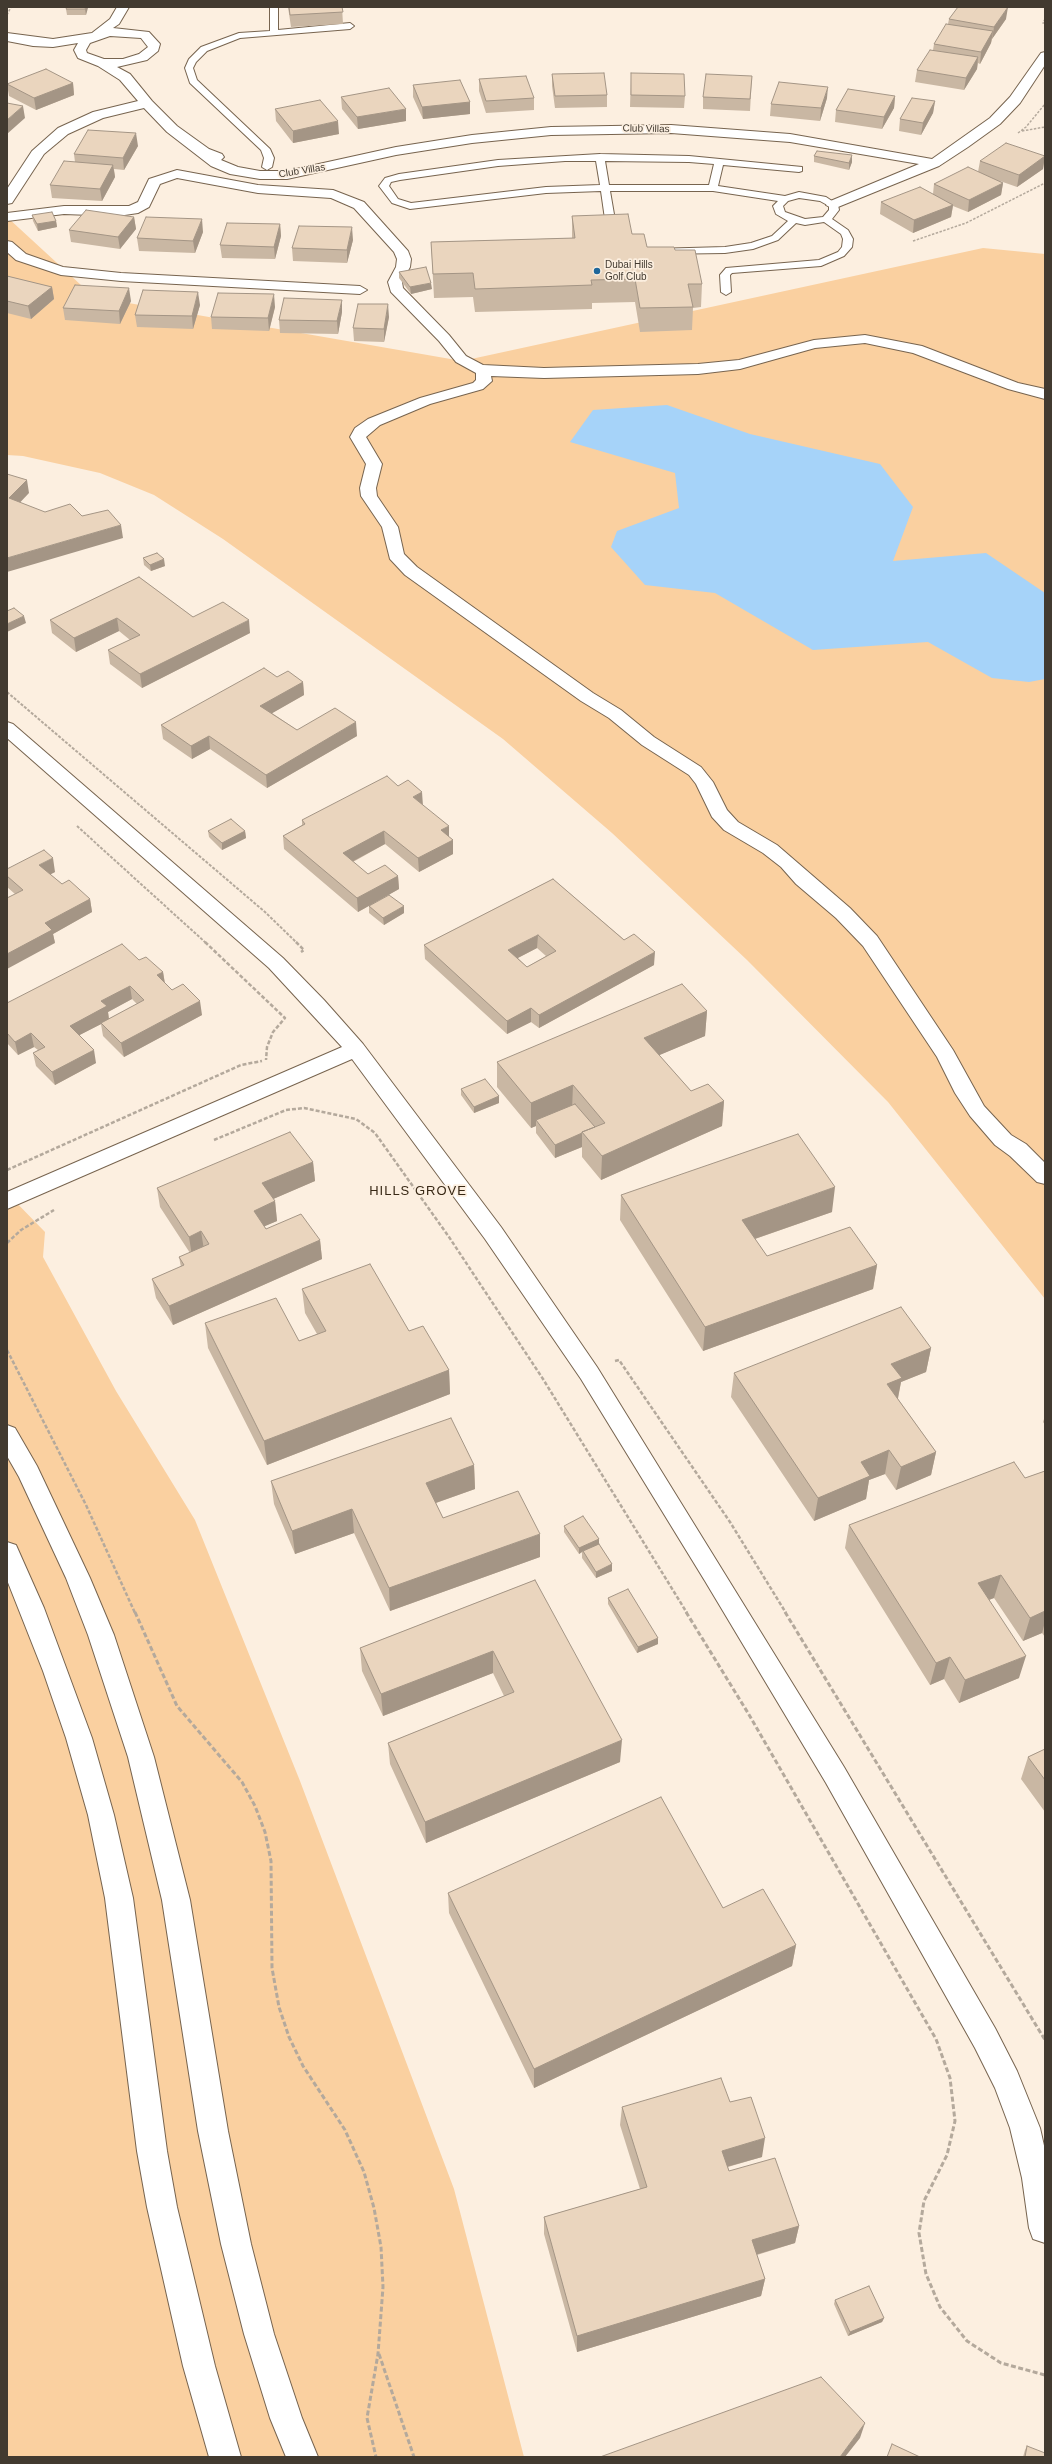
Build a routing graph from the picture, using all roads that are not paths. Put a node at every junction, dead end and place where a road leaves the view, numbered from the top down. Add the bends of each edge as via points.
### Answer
1 (274, 7) edge
2 (121, 12) edge
3 (350, 26) dead end
4 (274, 31) junction
5 (136, 33) junction
6 (95, 36) junction
7 (7, 37) edge
8 (14, 52) dead end
9 (82, 54) junction
10 (1045, 56) edge
11 (134, 60) junction
12 (102, 63) junction
13 (131, 82) junction
14 (147, 104) junction
15 (600, 157) junction
16 (719, 161) junction
17 (934, 163) junction
18 (799, 169) dead end
19 (265, 171) junction
20 (603, 188) junction
21 (713, 188) junction
22 (258, 189) junction
23 (784, 199) junction
24 (7, 200) edge
25 (833, 205) junction
26 (7, 217) edge
27 (826, 219) junction
28 (794, 220) junction
29 (611, 226) edge
30 (7, 245) edge
31 (648, 251) edge
32 (360, 290) dead end
33 (726, 292) dead end
34 (483, 370) junction
35 (1045, 394) edge
36 (7, 728) edge
37 (356, 1049) junction
38 (1045, 1176) edge
39 (10, 1202) edge
40 (7, 1435) edge
41 (7, 1552) edge
42 (1044, 2228) dead end
43 (225, 2457) edge
44 (302, 2457) edge

1 - 4 lane
2 - 5 street via 125,25
2 - 6 street
3 - 4 lane
4 - 19 lane via 239,36 214,44 196,55 189,68 193,81 265,149 269,158
5 - 6 street via 117,31
5 - 11 street via 151,39 154,48 143,57
6 - 7 street via 53,43 28,42
6 - 9 street via 81,45
8 - 9 street, Club Villas via 53,50
9 - 12 street, Club Villas
10 - 17 street via 1019,95 995,121
11 - 12 street
11 - 13 street
12 - 13 street, Club Villas
13 - 14 street, Club Villas
14 - 19 street, Club Villas via 172,129 204,152 208,158 224,167
14 - 24 street via 120,108 98,115 63,131 39,151
15 - 16 lane
15 - 20 lane
15 - 20 lane via 498,163 399,177 388,180 384,189 399,204 417,206 518,192
16 - 18 lane
16 - 21 lane
17 - 19 street, Club Villas via 790,138 711,131 631,129 551,131 472,139 358,159 300,174
17 - 25 street
19 - 22 street
20 - 21 lane
20 - 29 lane
21 - 23 lane
22 - 26 street via 183,175 170,175 154,182 144,204 133,210 64,210
22 - 34 street via 333,194 359,205 401,251 403,267 395,282 396,289 461,359
23 - 25 lane via 799,195 812,196 823,198
23 - 28 lane via 778,210 787,218
25 - 27 lane via 834,210
27 - 28 lane via 816,222
27 - 33 lane via 838,225 846,236 847,247 841,254 807,266 729,270 725,275
28 - 31 lane via 775,238 752,246 726,250
30 - 32 street via 22,257 61,271 121,277
34 - 35 street via 544,373 698,369 740,364 814,344 865,340 917,349 1012,386
34 - 38 street via 484,381 474,388 426,401 374,422 361,431 358,437 374,464 368,488 369,496 390,527 396,555 411,571 695,771 704,782 719,813 731,826 782,858 870,941 946,1054 977,1111 1003,1140 1018,1150
36 - 37 street via 276,963
37 - 39 street
37 - 42 street via 493,1233 589,1373 836,1775 1007,2081 1025,2128 1037,2178
40 - 44 street via 35,1486 78,1578 103,1642 141,1757 176,1900 213,2131 236,2244 286,2418
41 - 43 street via 56,1671 101,1815 119,1898 152,2151 161,2200 199,2366

